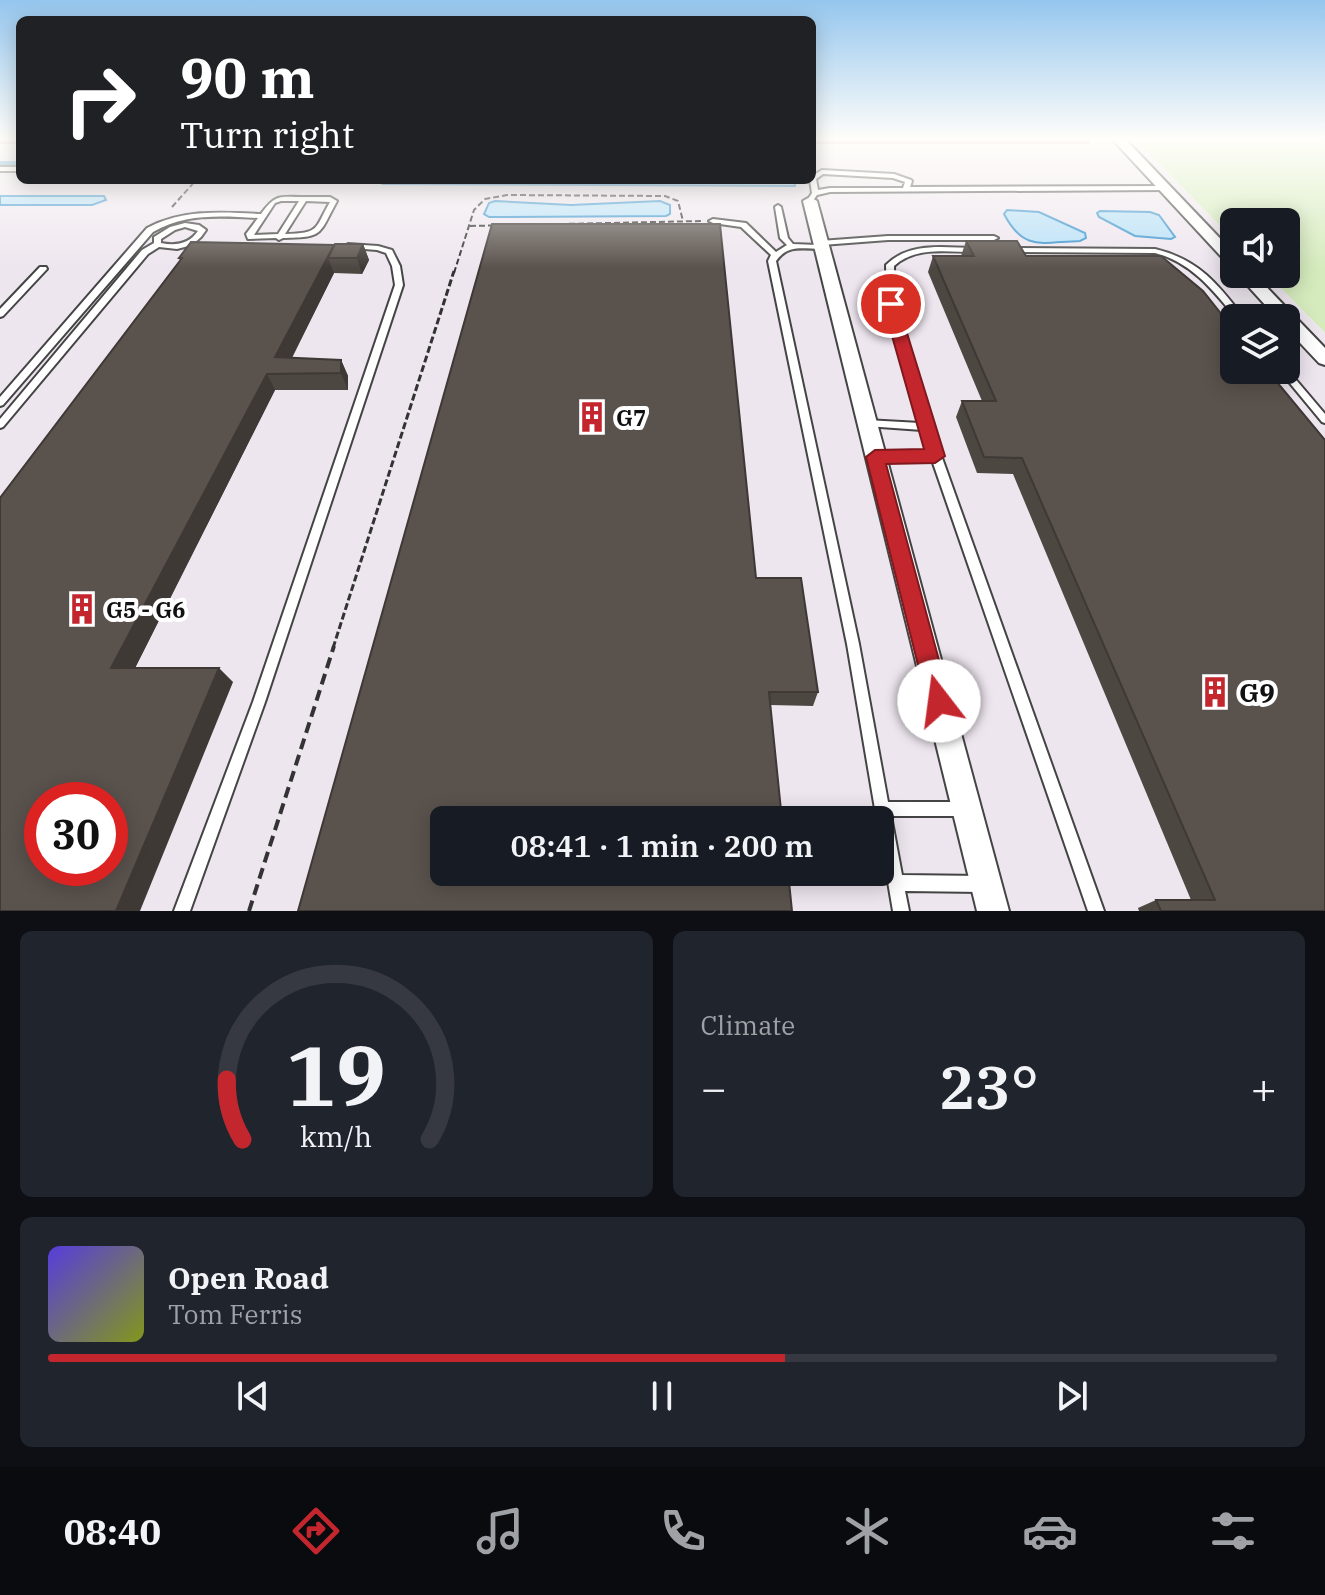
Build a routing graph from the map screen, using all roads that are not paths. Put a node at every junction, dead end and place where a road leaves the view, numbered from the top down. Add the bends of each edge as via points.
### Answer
1 (908, 183) edge
2 (1159, 183) edge
3 (812, 184) edge
4 (906, 188) junction
5 (1164, 188) junction
6 (813, 197) junction
7 (304, 199) junction
8 (778, 207) dead end
9 (263, 216) junction
10 (713, 221) edge
11 (200, 236) junction
12 (279, 238) junction
13 (994, 238) edge
14 (158, 244) junction
15 (343, 245) edge
16 (820, 245) junction
17 (243, 246) edge
18 (315, 246) edge
19 (791, 246) junction
20 (179, 247) junction
21 (1220, 247) edge
22 (775, 255) junction
23 (43, 269) dead end
24 (1258, 288) edge
25 (1227, 304) edge
26 (0, 314) edge
27 (1325, 359) edge
28 (1295, 384) edge
29 (0, 403) edge
30 (1325, 420) edge
31 (866, 423) junction
32 (0, 425) edge
33 (925, 427) junction
34 (935, 456) junction
35 (875, 457) junction
36 (881, 806) edge
37 (894, 809) edge
38 (967, 809) junction
39 (894, 872) edge
40 (896, 883) junction
41 (986, 884) junction
42 (182, 911) edge
43 (901, 911) edge
44 (993, 911) edge
45 (1096, 911) edge

1 - 4 lane
2 - 5 street
3 - 6 lane
4 - 5 lane
4 - 6 lane via 830,190
5 - 21 street
6 - 16 street
7 - 9 lane via 280,199
7 - 12 lane
7 - 12 lane via 334,201 317,231
8 - 19 lane via 784,238
9 - 12 lane via 251,237
9 - 29 lane via 184,216 157,225
10 - 22 lane via 743,225
11 - 14 lane via 202,230 186,225 163,232
11 - 20 lane
11 - 20 lane via 207,244
13 - 16 lane via 888,238
14 - 20 lane
14 - 32 lane via 132,264
15 - 42 lane via 389,252 399,285 259,702
16 - 19 lane
16 - 31 street
17 - 18 lane
19 - 22 lane
22 - 36 lane via 772,261
23 - 26 lane
24 - 27 street
25 - 33 lane via 1197,270 1163,252 904,254 890,265 891,304
28 - 30 lane
31 - 33 lane
31 - 35 street
33 - 34 lane
34 - 35 lane
34 - 45 lane
35 - 38 street
37 - 38 lane
38 - 41 street
39 - 40 lane
40 - 41 lane
40 - 43 lane
41 - 44 street

